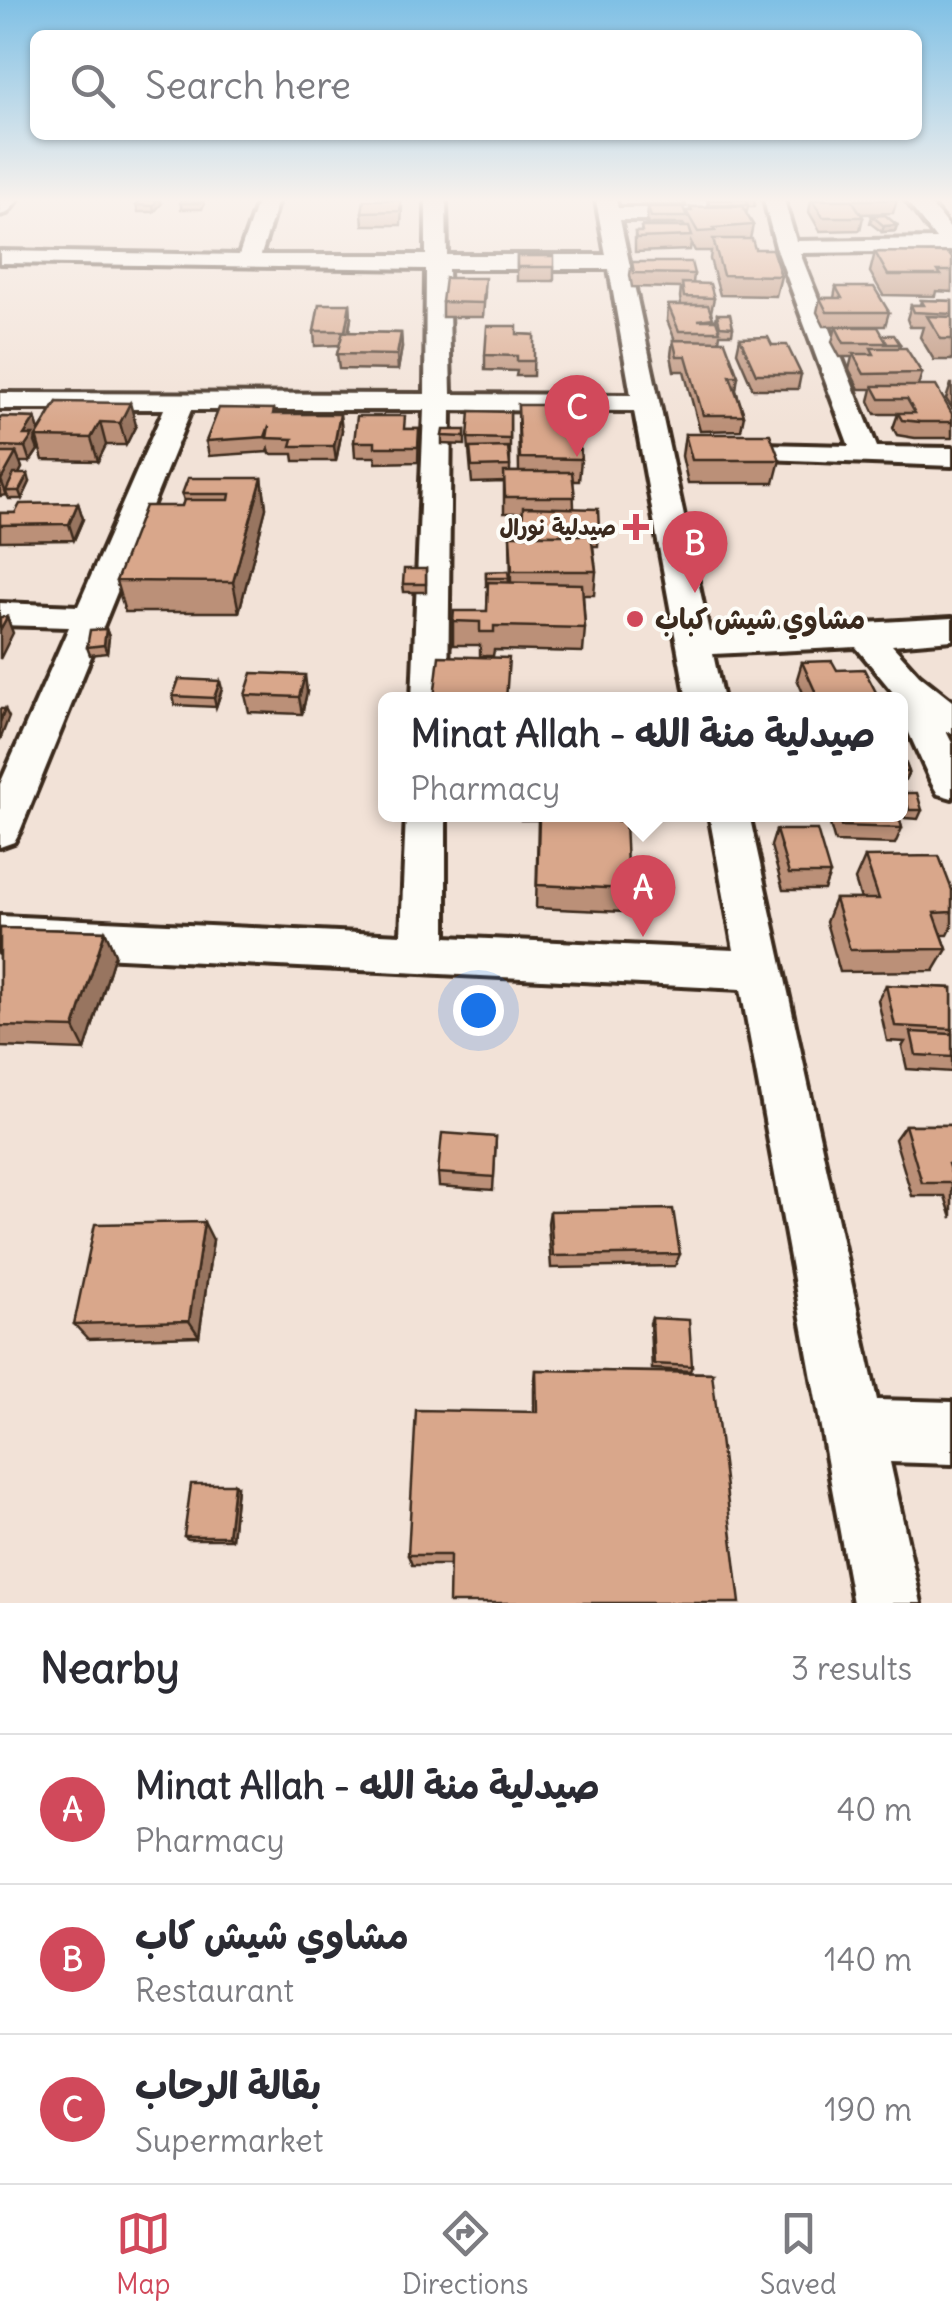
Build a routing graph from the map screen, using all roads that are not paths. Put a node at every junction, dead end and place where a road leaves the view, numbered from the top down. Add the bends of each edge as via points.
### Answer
1 (439, 275) edge
2 (622, 275) edge
3 (798, 275) edge
4 (0, 401) edge
5 (181, 402) junction
6 (438, 402) junction
7 (646, 403) junction
8 (654, 451) junction
9 (865, 452) junction
10 (952, 457) edge
11 (0, 614) edge
12 (93, 617) junction
13 (952, 629) edge
14 (865, 636) junction
15 (694, 644) junction
16 (906, 684) junction
17 (430, 692) edge
18 (703, 692) edge
19 (952, 720) edge
20 (952, 784) edge
21 (426, 822) edge
22 (731, 822) edge
23 (0, 832) edge
24 (0, 934) edge
25 (422, 957) junction
26 (762, 971) junction
27 (851, 1430) junction
28 (952, 1432) edge
29 (886, 1603) edge

1 - 6 street
2 - 7 street
3 - 9 street
4 - 5 street
5 - 6 street
5 - 12 street
6 - 7 street
6 - 17 street
7 - 8 street
8 - 9 street
8 - 15 street
9 - 10 street
11 - 12 street
12 - 23 street
13 - 14 street
14 - 15 street
14 - 16 street
15 - 18 street
16 - 19 street
16 - 20 street
21 - 25 street
22 - 26 street
24 - 25 street
25 - 26 street
26 - 27 street
27 - 28 street
27 - 29 street

